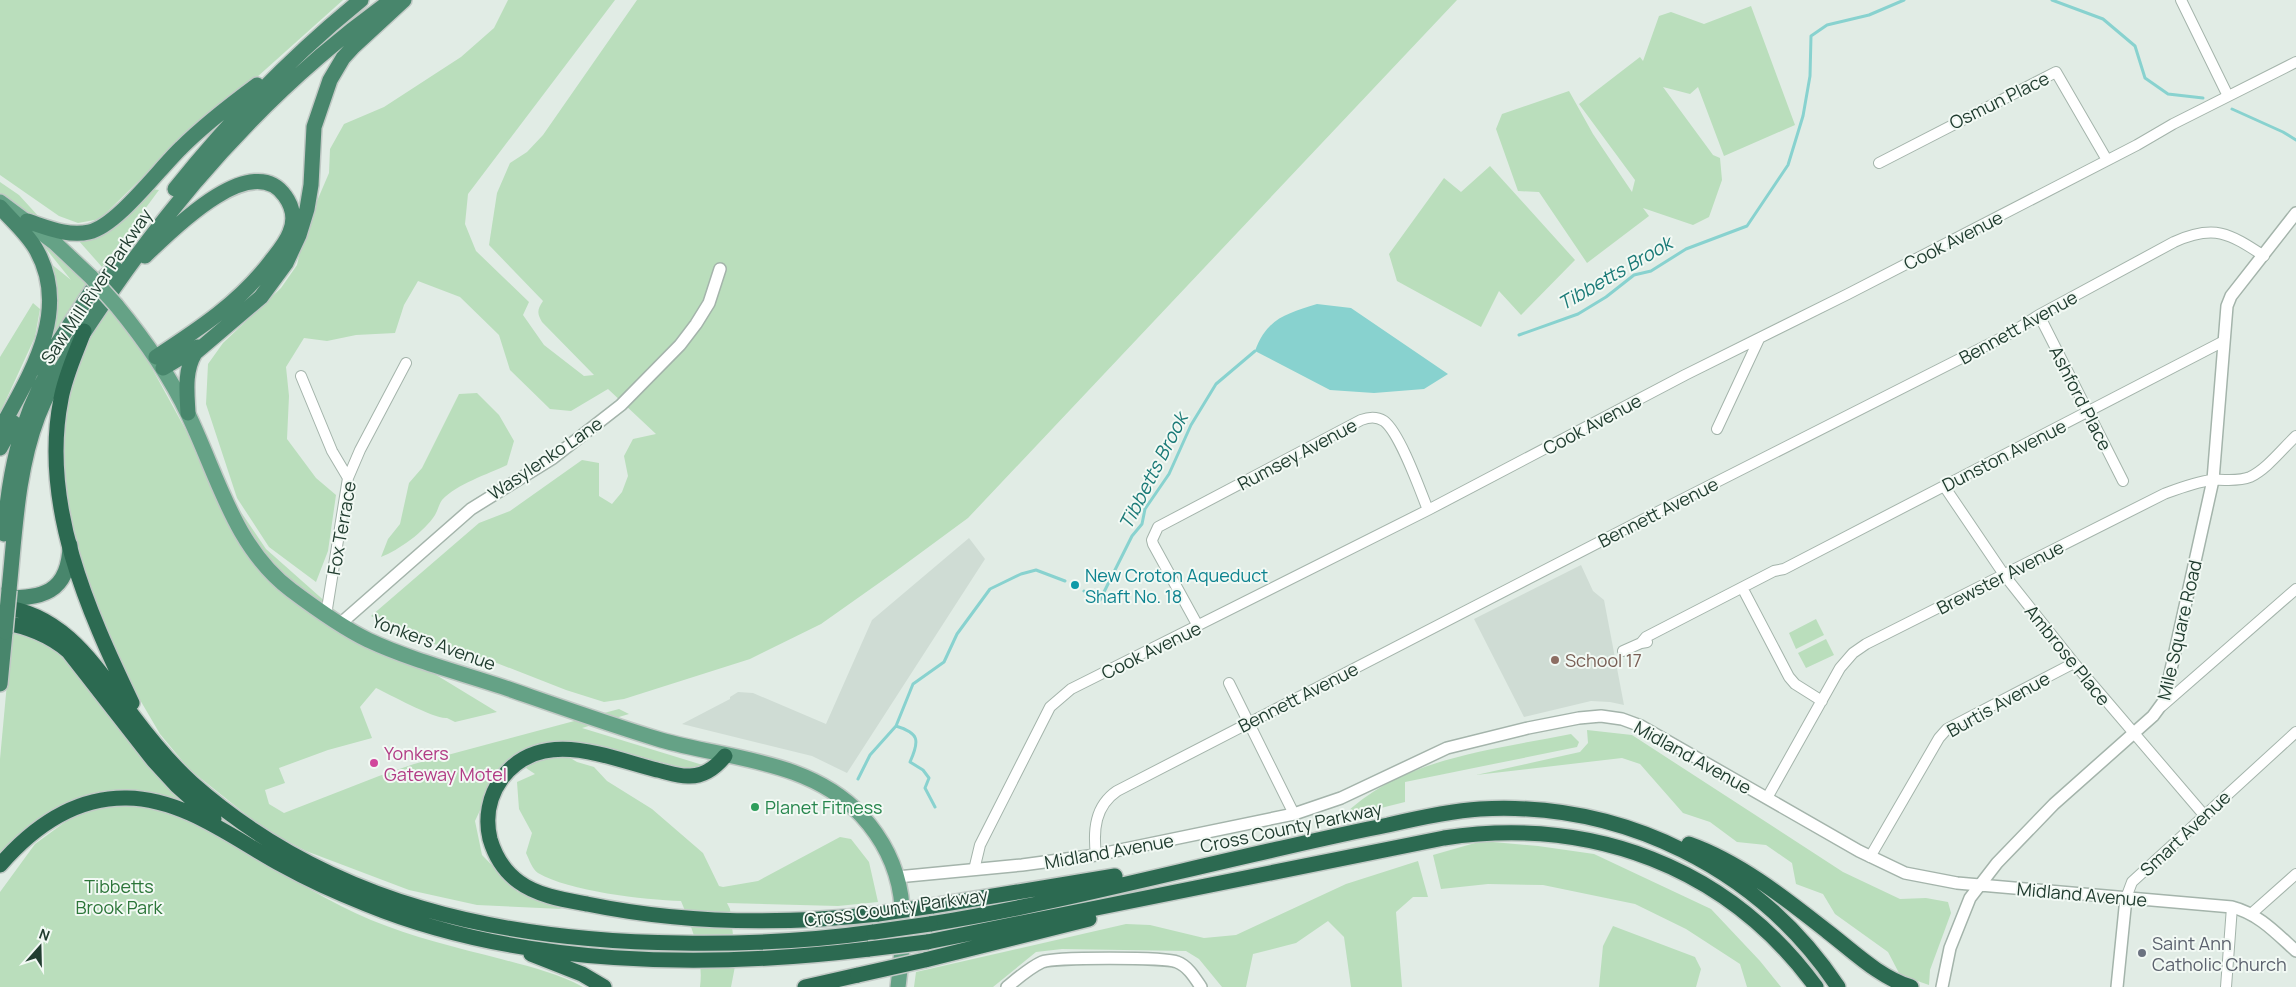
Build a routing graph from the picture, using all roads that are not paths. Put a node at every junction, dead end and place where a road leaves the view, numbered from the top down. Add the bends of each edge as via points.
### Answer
1 (361, 0) edge
2 (392, 0) edge
3 (404, 0) edge
4 (2181, 0) edge
5 (295, 58) junction
6 (2296, 62) edge
7 (2228, 96) junction
8 (2107, 160) junction
9 (1879, 163) dead end
10 (0, 202) edge
11 (0, 207) edge
12 (2296, 213) edge
13 (27, 221) junction
14 (2264, 256) junction
15 (115, 268) junction
16 (720, 269) dead end
17 (117, 284) junction
18 (2039, 315) junction
19 (84, 331) junction
20 (211, 338) junction
21 (1759, 339) junction
22 (2224, 341) junction
23 (159, 362) junction
24 (406, 363) dead end
25 (301, 376) dead end
26 (188, 413) junction
27 (2087, 413) junction
28 (1717, 429) dead end
29 (0, 430) edge
30 (2296, 436) edge
31 (0, 448) edge
32 (348, 478) junction
33 (2124, 480) dead end
34 (2213, 480) junction
35 (1944, 486) junction
36 (1428, 510) junction
37 (70, 545) junction
38 (1784, 569) junction
39 (0, 576) edge
40 (2005, 576) junction
41 (2296, 589) edge
42 (1745, 593) junction
43 (4, 594) edge
44 (0, 606) edge
45 (326, 615) junction
46 (340, 624) junction
47 (1198, 626) junction
48 (2, 627) edge
49 (1641, 643) junction
50 (1624, 651) dead end
51 (2074, 663) junction
52 (1229, 683) dead end
53 (0, 684) edge
54 (1822, 701) junction
55 (2162, 706) junction
56 (1249, 722) junction
57 (2296, 732) edge
58 (146, 734) junction
59 (2133, 734) junction
60 (725, 756) junction
61 (1767, 798) junction
62 (1294, 814) junction
63 (2204, 815) junction
64 (1647, 834) junction
65 (253, 849) junction
66 (1096, 855) junction
67 (1870, 857) junction
68 (0, 865) edge
69 (1200, 866) junction
70 (974, 870) junction
71 (2296, 874) edge
72 (897, 877) junction
73 (1980, 886) junction
74 (1159, 895) junction
75 (2126, 898) junction
76 (2232, 907) junction
77 (2251, 914) junction
78 (502, 943) junction
79 (2296, 951) edge
80 (604, 987) edge
81 (805, 987) edge
82 (898, 987) edge
83 (1007, 987) edge
84 (1201, 987) edge
85 (1816, 987) edge
86 (1838, 987) edge
87 (1911, 987) edge
88 (1942, 987) edge
89 (2117, 987) edge
90 (2226, 987) edge

1 - 5 highway, Saw Mill River Parkway
2 - 17 highway, Saw Mill River Parkway via 305,67 244,126 182,196
3 - 20 highway via 352,48 330,80 314,127 307,210 286,263 261,297
4 - 7 street
5 - 13 highway via 201,129 115,217 100,228 81,234 68,233
5 - 15 highway, Saw Mill River Parkway via 196,162
6 - 7 street, Cook Avenue
7 - 8 street, Cook Avenue
8 - 9 street, Osmun Place via 2056,72
8 - 21 street, Cook Avenue
10 - 13 main road, Yonkers Avenue
11 - 29 highway via 36,250 46,277 50,302 41,350
12 - 14 street, Mile Square Road
13 - 23 main road, Yonkers Avenue, bridge via 91,277
14 - 18 street, Bennett Avenue via 2227,234 2191,234
14 - 22 street, Mile Square Road via 2231,296 2224,321
15 - 31 highway via 94,287 58,342
15 - 39 highway, Saw Mill River Parkway via 58,354 30,408 11,474
16 - 46 street, Wasylenko Lane via 709,303 696,324 621,405 553,458 471,509
17 - 19 highway, Saw Mill River Parkway
17 - 23 highway via 180,224 236,186 252,182 268,184 278,189 289,202 293,214 290,233 258,277 213,319
18 - 27 street, Ashford Place
18 - 56 street, Bennett Avenue via 2011,333
19 - 37 highway via 63,390 57,428 59,485
19 - 43 highway, Saw Mill River Parkway via 48,393 28,449
20 - 23 highway
20 - 26 highway via 197,350 190,364
21 - 28 street
21 - 36 street, Cook Avenue
22 - 27 street, Dunston Avenue
22 - 34 street, Mile Square Road
23 - 26 main road, Yonkers Avenue
24 - 32 street, Fox Terrace
25 - 32 street via 332,451
26 - 45 main road, Yonkers Avenue via 231,512 256,556 279,581
27 - 33 street, Ashford Place
27 - 35 street, Dunston Avenue
30 - 34 street, Brewster Avenue via 2258,473 2238,480
32 - 45 street, Fox Terrace
34 - 40 street, Brewster Avenue via 2191,483 2164,494
34 - 55 street, Mile Square Road
35 - 38 street, Dunston Avenue
35 - 40 street, Ambrose Place
36 - 47 street, Cook Avenue
36 - 47 street, Rumsey Avenue via 1395,436 1385,422 1368,417 1158,526 1152,540
37 - 43 highway via 67,566 54,588 30,598
37 - 58 highway via 98,629
38 - 42 street, Dunston Avenue
38 - 49 street, Dunston Avenue via 1646,637
40 - 51 street, Ambrose Place
40 - 54 street, Brewster Avenue via 1866,644 1840,668
41 - 55 street
42 - 49 street, Dunston Avenue
42 - 54 street via 1789,677
43 - 48 highway, Saw Mill River Parkway, bridge
44 - 58 highway, Cross County Parkway via 32,614 68,635 91,660
45 - 46 main road, Yonkers Avenue
46 - 60 main road, Yonkers Avenue via 368,640 423,660 659,739
47 - 70 street, Cook Avenue via 1058,698 1050,707 980,845
48 - 53 highway, Saw Mill River Parkway
48 - 65 highway via 36,631 68,651 177,786
49 - 50 street, Dunston Avenue
51 - 59 street, Ambrose Place
51 - 67 street, Burtis Avenue via 1947,729
52 - 56 street
54 - 61 street, Brewster Avenue
55 - 59 street, Mile Square Road
56 - 62 street
56 - 66 street, Bennett Avenue via 1112,795 1097,817
57 - 63 street, Smart Avenue
58 - 69 highway, Cross County Parkway, bridge via 210,798 304,861 410,905 491,927 537,933 658,943 770,942 874,932 1012,909
59 - 63 street, Ambrose Place
59 - 73 street, Mile Square Road via 2038,819 2005,853
60 - 69 highway, bridge via 711,769 689,776 572,749 551,748 534,753 514,766 494,792 488,822 494,850 512,875 530,888 572,901 684,919 745,922 878,914 1130,873
60 - 72 main road, Yonkers Avenue via 803,776 838,794 876,834
61 - 62 street, Midland Avenue via 1641,726 1601,716 1566,720 1460,744 1434,753 1341,798
61 - 67 street, Midland Avenue
62 - 66 street, Midland Avenue
63 - 75 street, Smart Avenue via 2132,882
64 - 69 highway, Cross County Parkway via 1597,818 1560,812 1478,809 1405,821
64 - 86 highway, Cross County Parkway via 1700,858 1765,903 1803,940
64 - 87 highway via 1707,850 1812,919 1878,971
65 - 68 highway via 204,820 178,809 140,800 114,799 88,803 52,818 33,831
65 - 78 highway, Cross County Parkway via 369,906 435,928
66 - 70 street, Midland Avenue
67 - 73 street, Midland Avenue via 1917,877
70 - 72 street, Midland Avenue
71 - 77 street
72 - 82 main road, Yonkers Avenue via 904,930
73 - 75 street, Midland Avenue
73 - 88 street, Mile Square Road via 1970,898 1954,937
74 - 78 highway, Cross County Parkway, bridge via 927,942 761,958 674,959 588,955
74 - 81 highway, bridge via 1085,920
74 - 85 highway, Cross County Parkway via 1453,837 1512,832 1563,836 1645,856 1684,872 1715,890 1771,934
75 - 76 street, Midland Avenue
75 - 89 street, Smart Avenue
76 - 77 street, Midland Avenue
76 - 90 street
77 - 79 street, Midland Avenue
78 - 80 highway via 582,974
83 - 84 street via 1044,961 1128,959 1177,962

